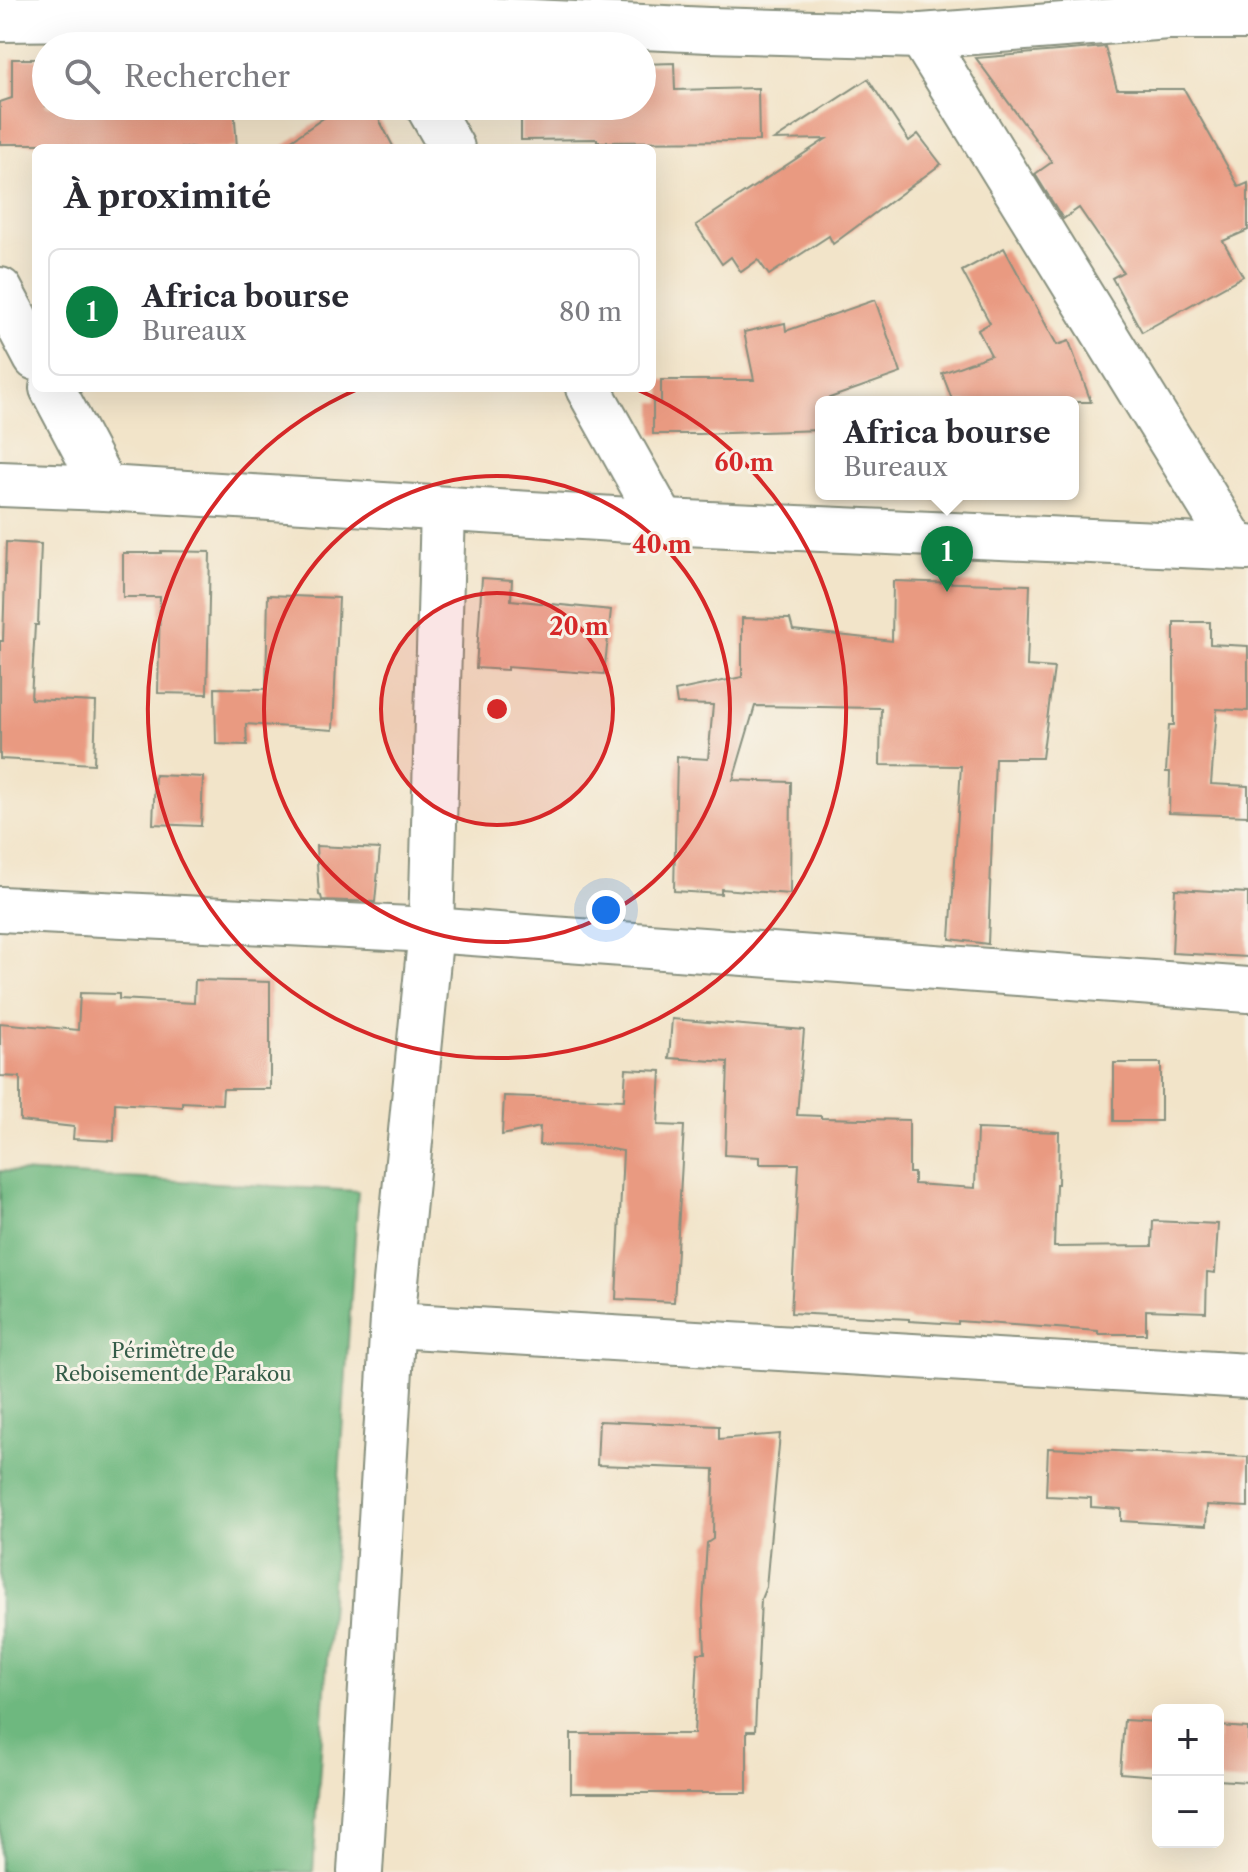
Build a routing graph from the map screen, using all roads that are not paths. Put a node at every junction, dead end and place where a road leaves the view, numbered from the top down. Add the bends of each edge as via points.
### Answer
1 (704, 15) edge
2 (1248, 17) edge
3 (0, 19) edge
4 (380, 20) edge
5 (921, 36) junction
6 (436, 120) edge
7 (450, 144) edge
8 (0, 290) edge
9 (32, 350) edge
10 (54, 392) edge
11 (590, 392) edge
12 (0, 484) edge
13 (105, 488) junction
14 (443, 509) junction
15 (663, 522) junction
16 (1242, 547) edge
17 (0, 909) edge
18 (431, 930) junction
19 (1248, 990) edge
20 (394, 1325) junction
21 (1248, 1376) edge
22 (360, 1872) edge

1 - 4 street
1 - 5 street
2 - 5 street via 1168,17
3 - 4 street
5 - 16 street
6 - 7 street
8 - 9 street
10 - 13 street
11 - 15 street
12 - 13 street
13 - 14 street
14 - 15 street
14 - 18 street
15 - 16 street
17 - 18 street
18 - 19 street
18 - 20 street
20 - 21 street
20 - 22 street

